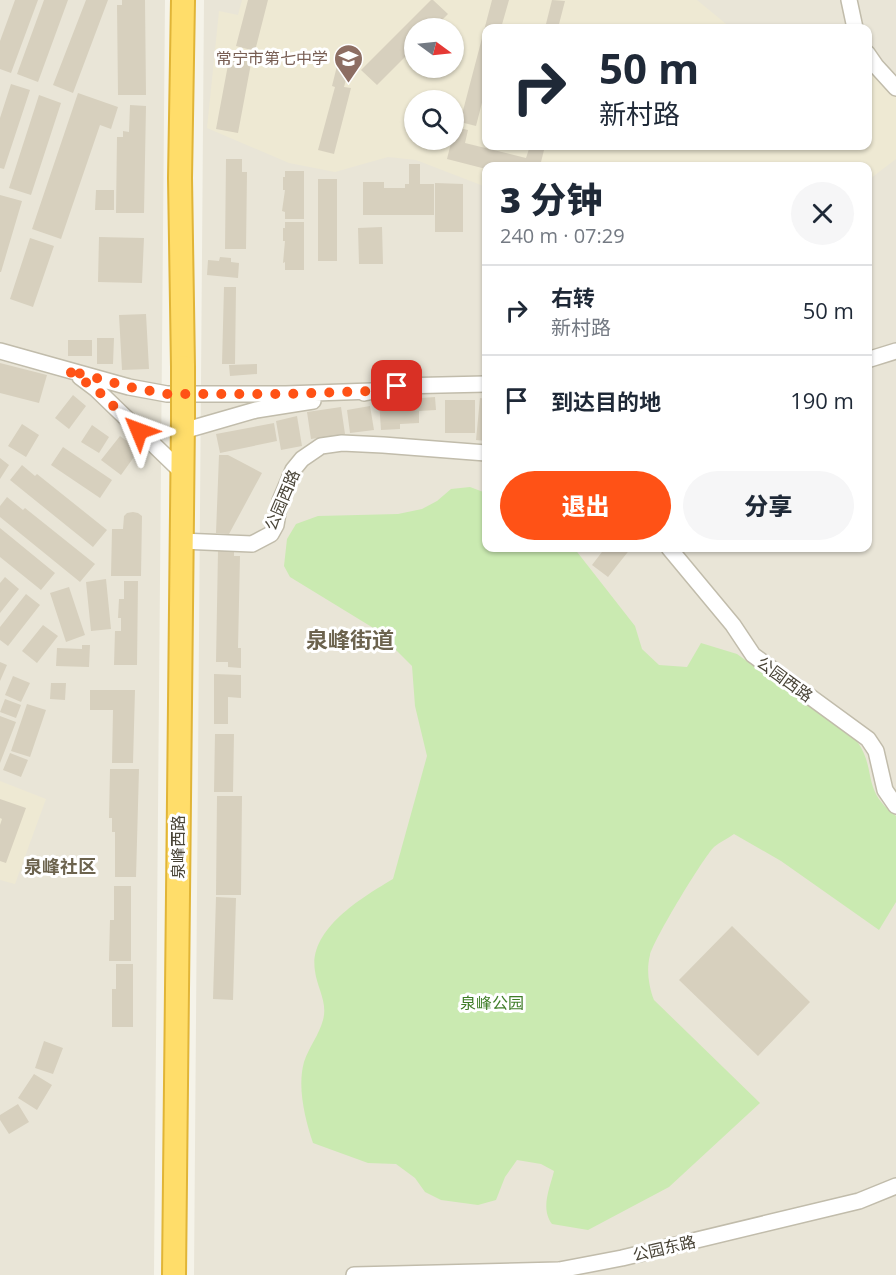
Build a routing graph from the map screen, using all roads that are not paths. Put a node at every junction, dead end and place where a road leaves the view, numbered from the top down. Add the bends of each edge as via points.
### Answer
1 (183, 0) edge
2 (849, 0) edge
3 (854, 24) edge
4 (872, 60) edge
5 (896, 87) edge
6 (0, 351) edge
7 (896, 351) edge
8 (872, 358) edge
9 (67, 370) junction
10 (482, 384) edge
11 (372, 391) junction
12 (183, 425) junction
13 (482, 453) edge
14 (183, 473) junction
15 (182, 541) junction
16 (672, 552) edge
17 (896, 806) edge
18 (896, 1186) edge
19 (174, 1275) edge
20 (354, 1275) edge

1 - 12 highway, 泉峰西路, bridge
2 - 3 street
4 - 5 street
6 - 9 street
7 - 8 street
9 - 11 street via 167,394
9 - 14 street via 96,389
10 - 11 street via 397,386
11 - 12 street
12 - 14 highway, 泉峰西路
13 - 15 street, 公园西路 via 342,443 321,446 292,470 271,534 252,544
14 - 15 highway, 泉峰西路
15 - 19 highway, 泉峰西路
16 - 17 street, 公园西路 via 753,655 868,739 876,751 885,790
18 - 20 street, 公园东路 via 860,1202 559,1270

